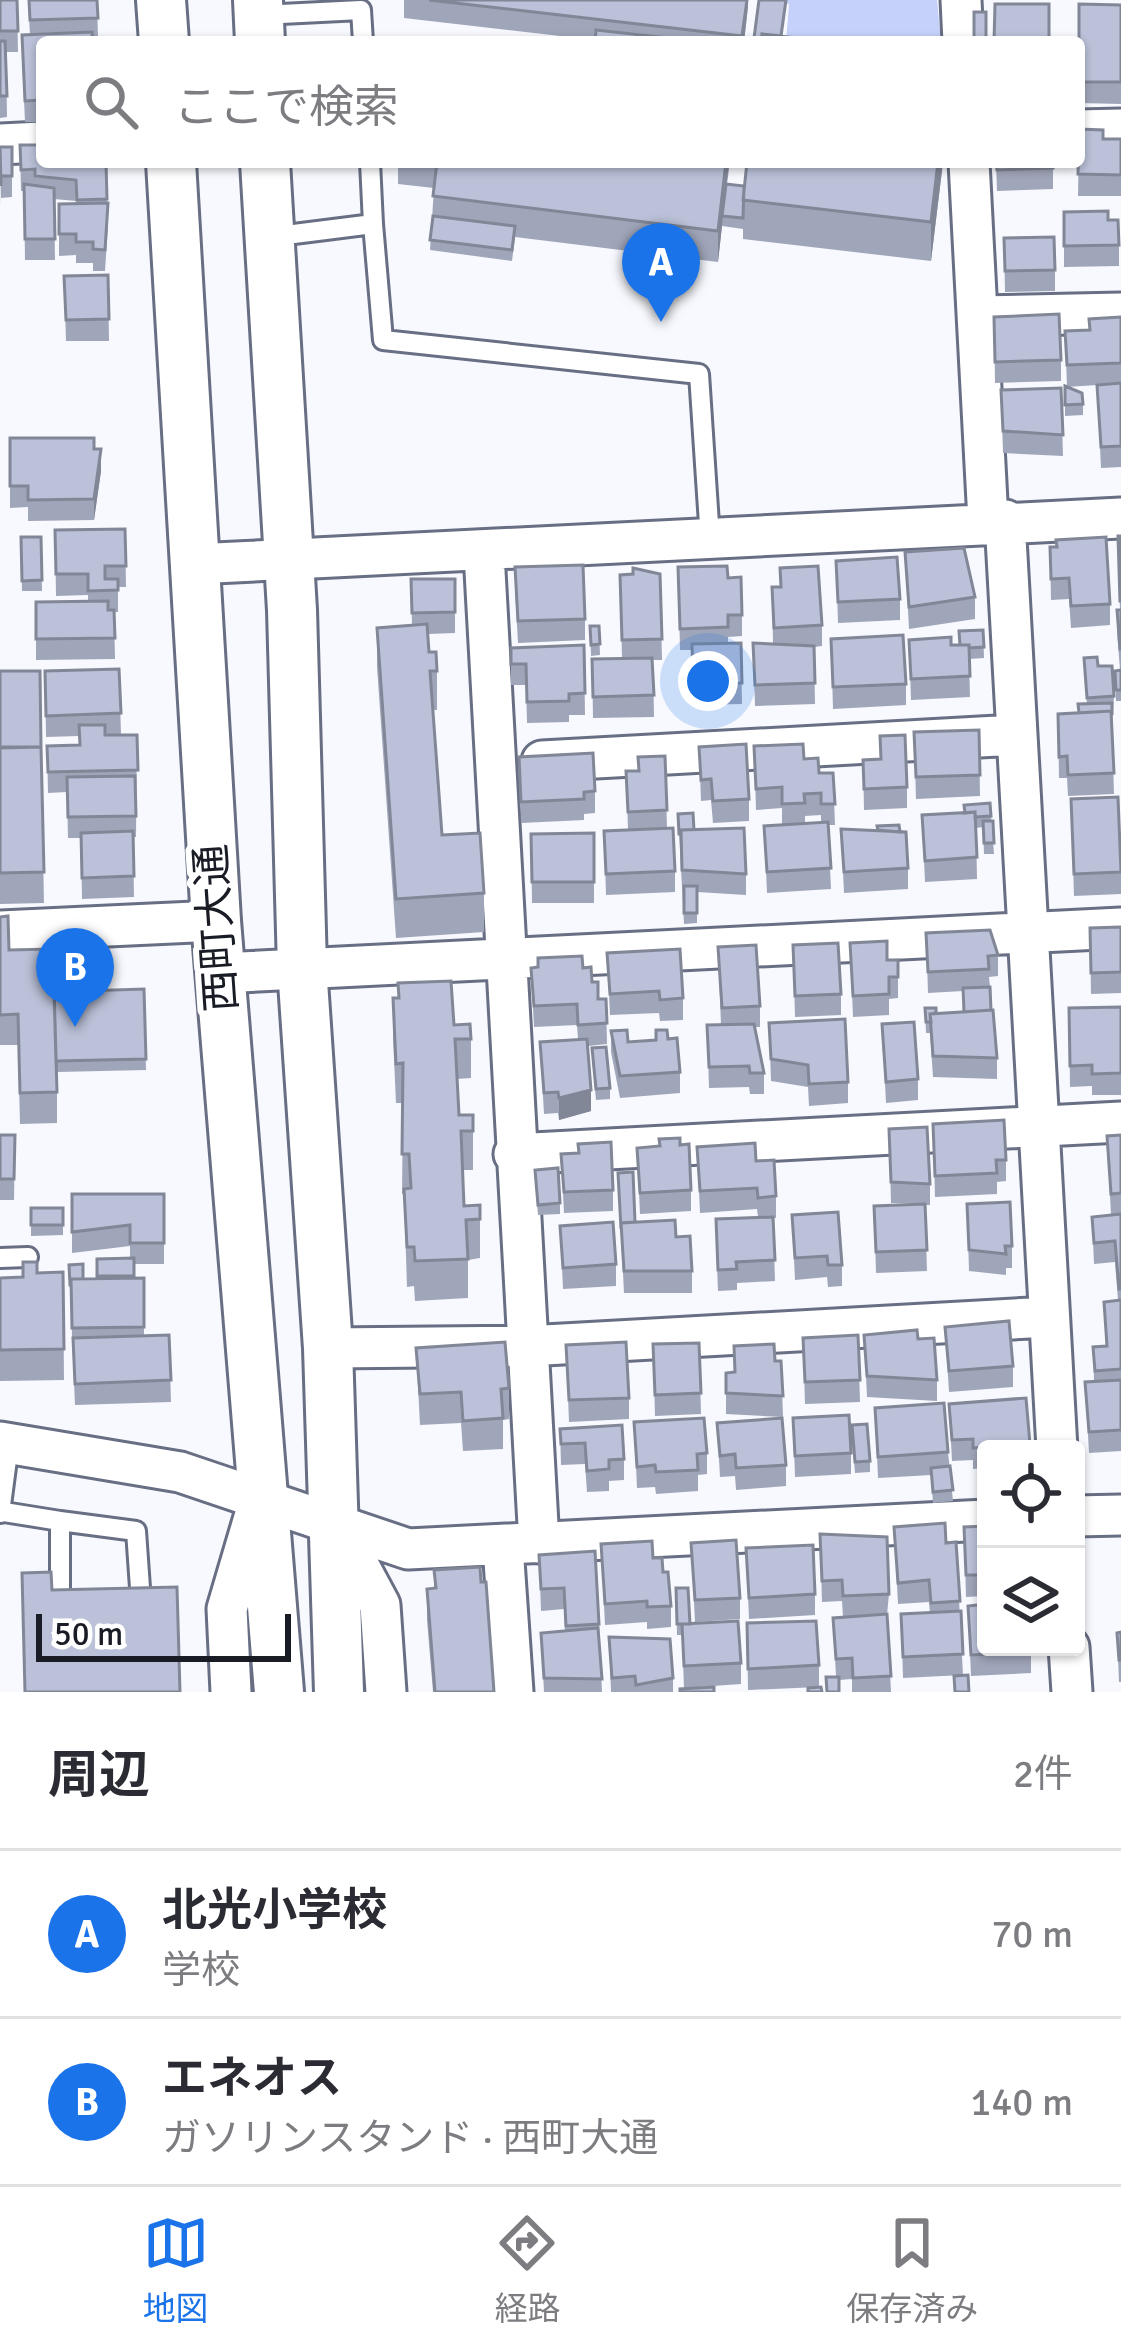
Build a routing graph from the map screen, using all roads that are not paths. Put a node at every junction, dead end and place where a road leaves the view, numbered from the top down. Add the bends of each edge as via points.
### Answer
1 (161, 0) edge
2 (961, 0) edge
3 (259, 19) edge
4 (164, 36) edge
5 (363, 36) edge
6 (963, 36) edge
7 (1121, 129) edge
8 (1085, 130) edge
9 (36, 142) edge
10 (0, 144) edge
11 (171, 168) edge
12 (265, 168) edge
13 (370, 168) edge
14 (969, 168) edge
15 (373, 224) junction
16 (269, 237) junction
17 (1121, 313) edge
18 (980, 316) junction
19 (1121, 518) edge
20 (996, 520) junction
21 (710, 538) junction
22 (484, 554) junction
23 (286, 561) junction
24 (194, 565) junction
25 (1016, 735) junction
26 (495, 764) junction
27 (216, 921) junction
28 (1121, 928) edge
29 (1025, 930) junction
30 (0, 931) edge
31 (503, 961) junction
32 (302, 967) junction
33 (220, 973) junction
34 (1121, 1122) edge
35 (1040, 1124) junction
36 (514, 1154) junction
37 (28, 1257) edge
38 (0, 1258) edge
39 (1049, 1317) junction
40 (527, 1346) junction
41 (328, 1348) junction
42 (1056, 1440) edge
43 (4, 1443) edge
44 (260, 1498) junction
45 (2, 1512) edge
46 (1121, 1515) edge
47 (1085, 1516) edge
48 (977, 1520) edge
49 (60, 1521) junction
50 (335, 1521) junction
51 (521, 1545) junction
52 (60, 1592) edge
53 (141, 1602) edge
54 (1070, 1656) edge
55 (230, 1692) edge
56 (279, 1692) edge
57 (339, 1692) edge
58 (386, 1692) edge
59 (513, 1692) edge
60 (1072, 1692) edge

1 - 4 street
2 - 6 street
3 - 5 lane via 361,10
7 - 8 street
9 - 10 street
11 - 24 street, 西町大通
12 - 16 street, 西町大通
13 - 15 lane
14 - 18 street
15 - 16 lane
15 - 21 lane via 383,340 699,374
16 - 23 street, 西町大通
17 - 18 street
18 - 20 street
19 - 20 street
20 - 21 street
20 - 25 street
21 - 22 street
22 - 23 street
22 - 26 street
23 - 24 street
23 - 32 street, 西町大通
24 - 27 street, 西町大通
25 - 26 street
25 - 29 street
26 - 31 street
27 - 30 street
27 - 33 street, 西町大通
28 - 29 street
29 - 31 street
29 - 35 street
31 - 32 street
31 - 36 street
32 - 33 street
32 - 41 street, 西町大通
33 - 44 street, 西町大通
34 - 35 street
35 - 36 street
35 - 39 street
36 - 40 street
37 - 38 lane
39 - 40 street
39 - 42 street
40 - 41 street
40 - 51 street
41 - 50 street, 西町大通
43 - 44 street via 180,1472
43 - 45 lane
44 - 50 street
44 - 55 street via 227,1610
44 - 56 street, 西町大通
45 - 49 lane
46 - 47 street
48 - 51 street
49 - 52 lane
49 - 53 lane via 136,1531
50 - 51 street via 408,1549
50 - 57 street, 西町大通
50 - 58 street via 380,1605
51 - 59 street
54 - 60 street

